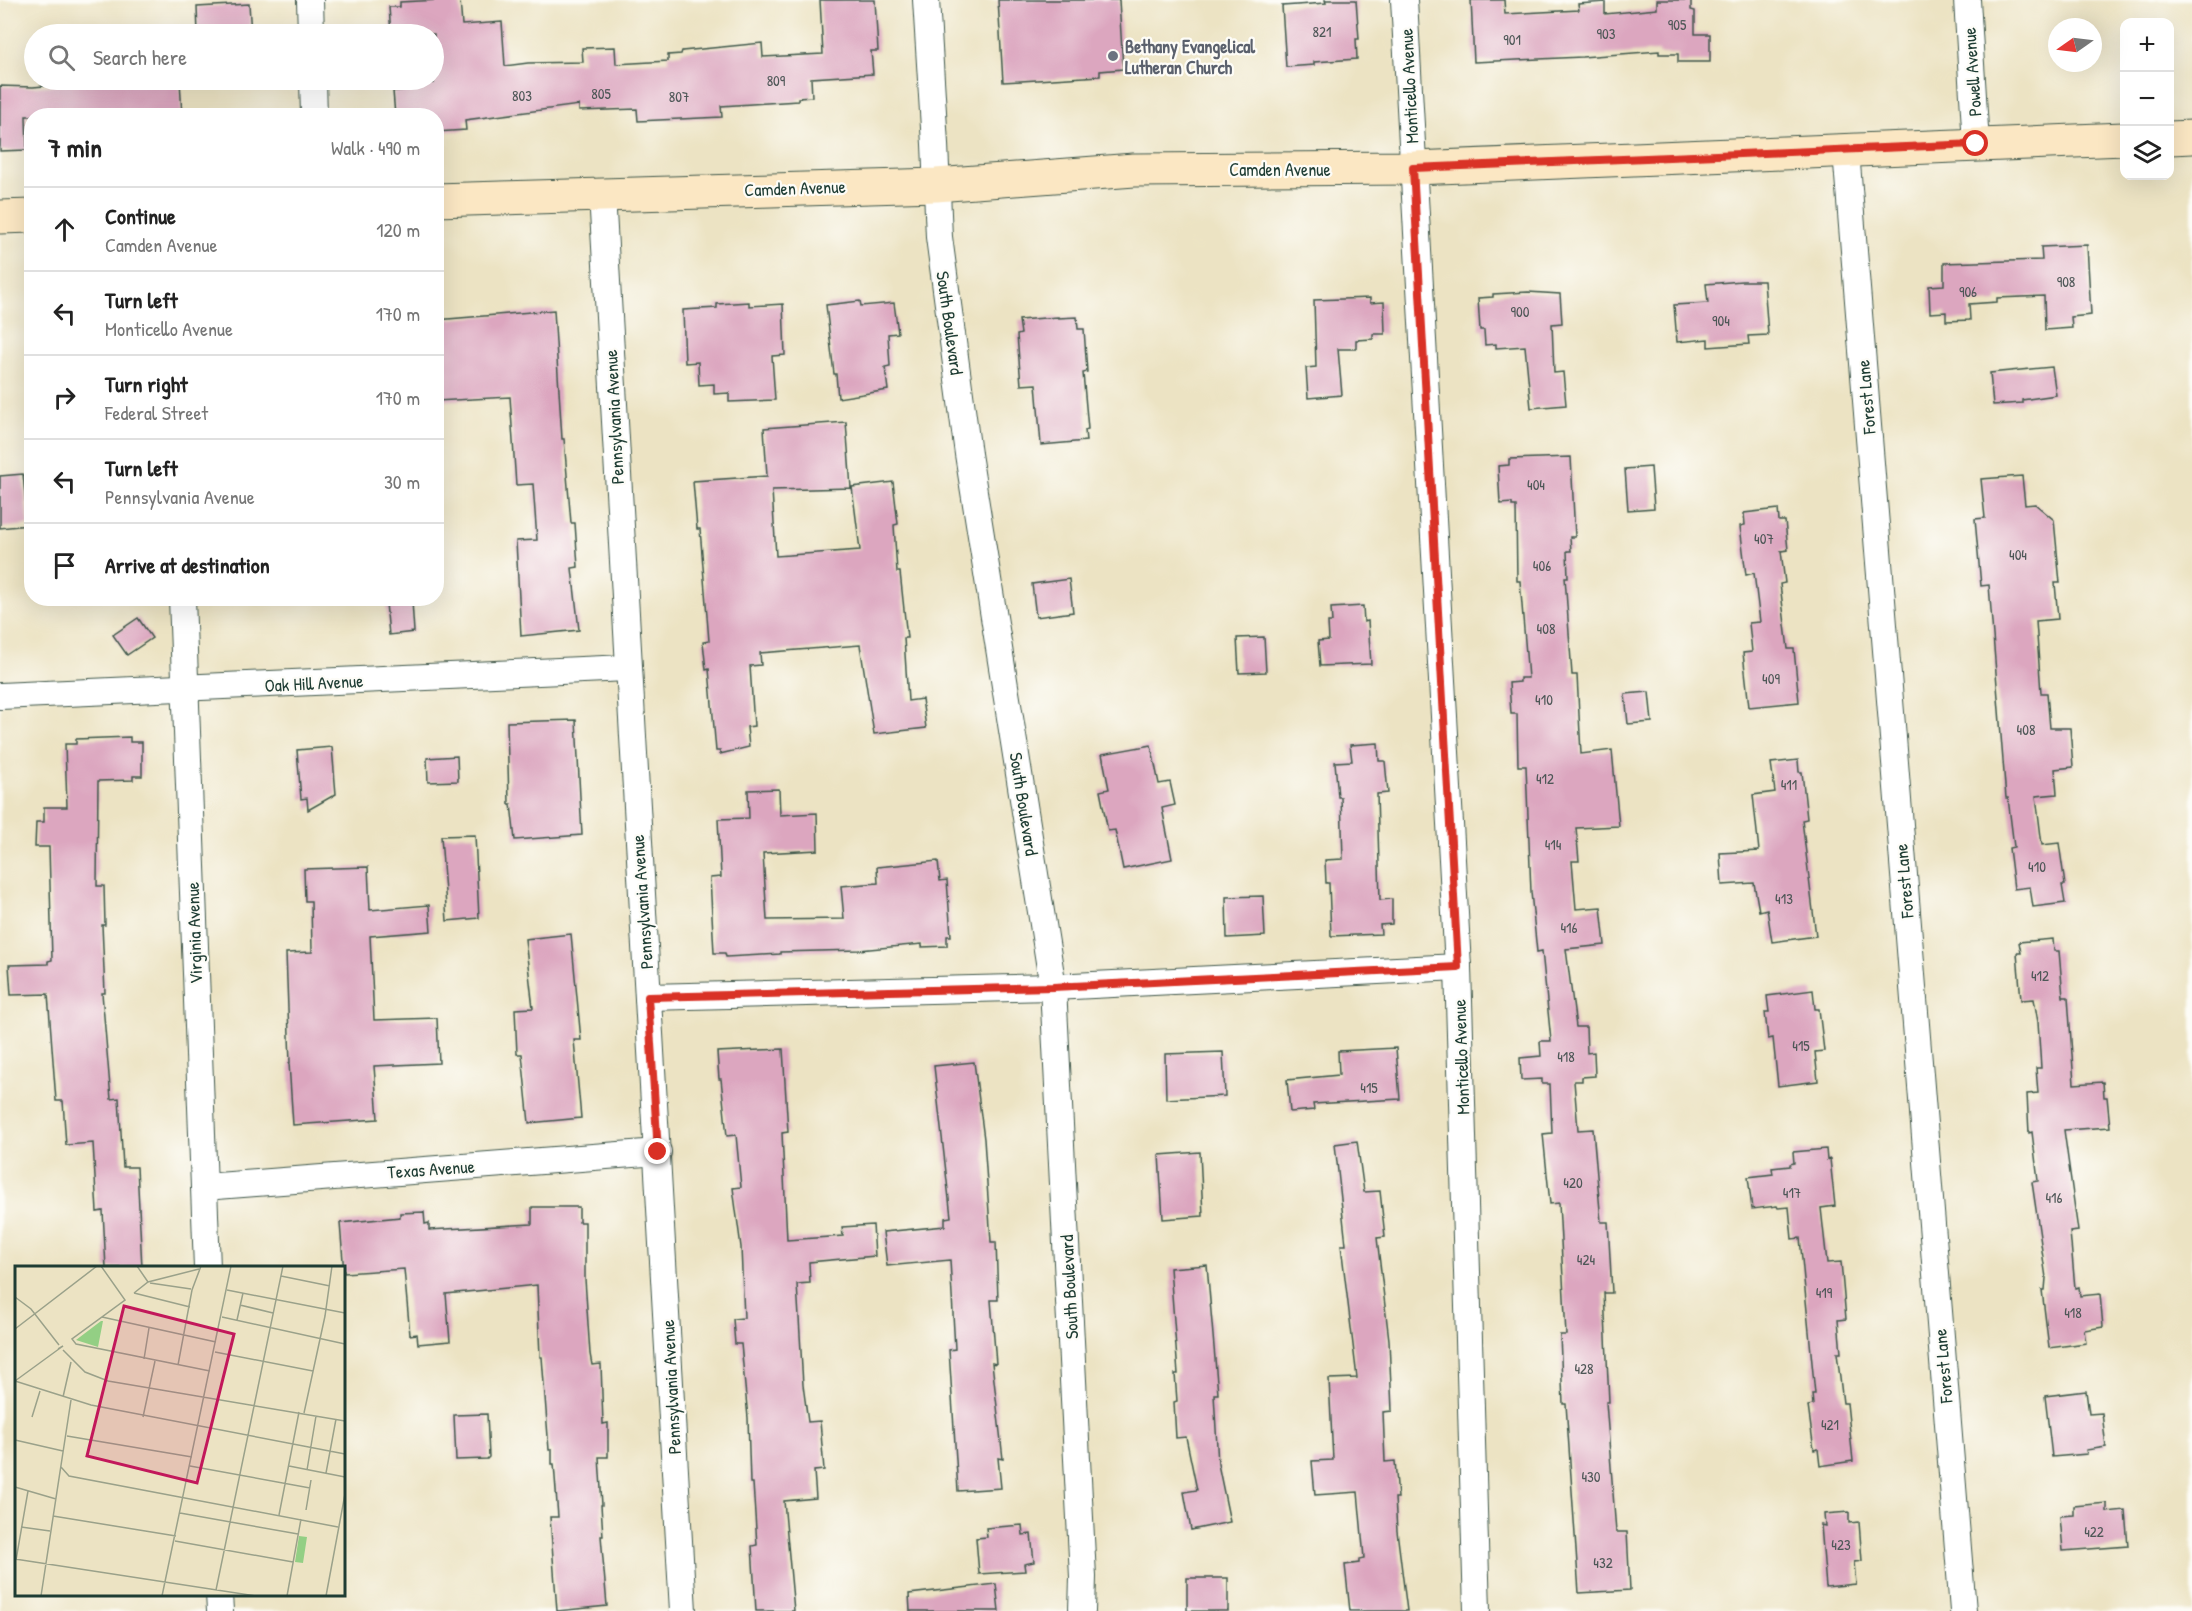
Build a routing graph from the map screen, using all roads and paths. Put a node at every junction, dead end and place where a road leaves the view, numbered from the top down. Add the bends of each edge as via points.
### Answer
1 (310, 0) edge
2 (926, 0) edge
3 (1404, 0) edge
4 (1967, 0) edge
5 (311, 24) edge
6 (313, 90) edge
7 (314, 108) edge
8 (2192, 137) edge
9 (2174, 138) edge
10 (2120, 139) edge
11 (1976, 144) junction
12 (1846, 151) junction
13 (1413, 168) junction
14 (936, 185) junction
15 (602, 194) junction
16 (444, 200) edge
17 (24, 216) edge
18 (0, 218) edge
19 (182, 606) edge
20 (627, 668) junction
21 (184, 689) junction
22 (0, 696) edge
23 (1458, 967) junction
24 (1053, 987) junction
25 (648, 997) junction
26 (658, 1152) junction
27 (204, 1187) junction
28 (207, 1266) edge
29 (219, 1596) edge
30 (220, 1611) edge
31 (683, 1611) edge
32 (1082, 1611) edge
33 (1477, 1611) edge
34 (1963, 1611) edge

1 - 5 street
2 - 14 street, South Boulevard
3 - 13 street, Monticello Avenue
4 - 11 street, Powell Avenue
6 - 7 street
8 - 9 street
10 - 11 street, Camden Avenue
11 - 12 street, Camden Avenue
12 - 13 street, Camden Avenue
12 - 34 street, Forest Lane
13 - 14 street, Camden Avenue via 1134,170
13 - 23 street, Monticello Avenue
14 - 15 street, Camden Avenue
14 - 24 street, South Boulevard via 939,237 968,454
15 - 16 street, Camden Avenue
15 - 20 street, Pennsylvania Avenue
17 - 18 street
19 - 21 street, Virginia Avenue
20 - 21 street, Oak Hill Avenue
20 - 25 street, Pennsylvania Avenue
21 - 22 street, Oak Hill Avenue
21 - 27 street, Virginia Avenue
23 - 24 street
23 - 33 street, Monticello Avenue
24 - 25 street
24 - 32 street, South Boulevard via 1083,1566
25 - 26 street, Pennsylvania Avenue
26 - 27 street, Texas Avenue
26 - 31 street, Pennsylvania Avenue
27 - 28 street, Virginia Avenue
29 - 30 street

